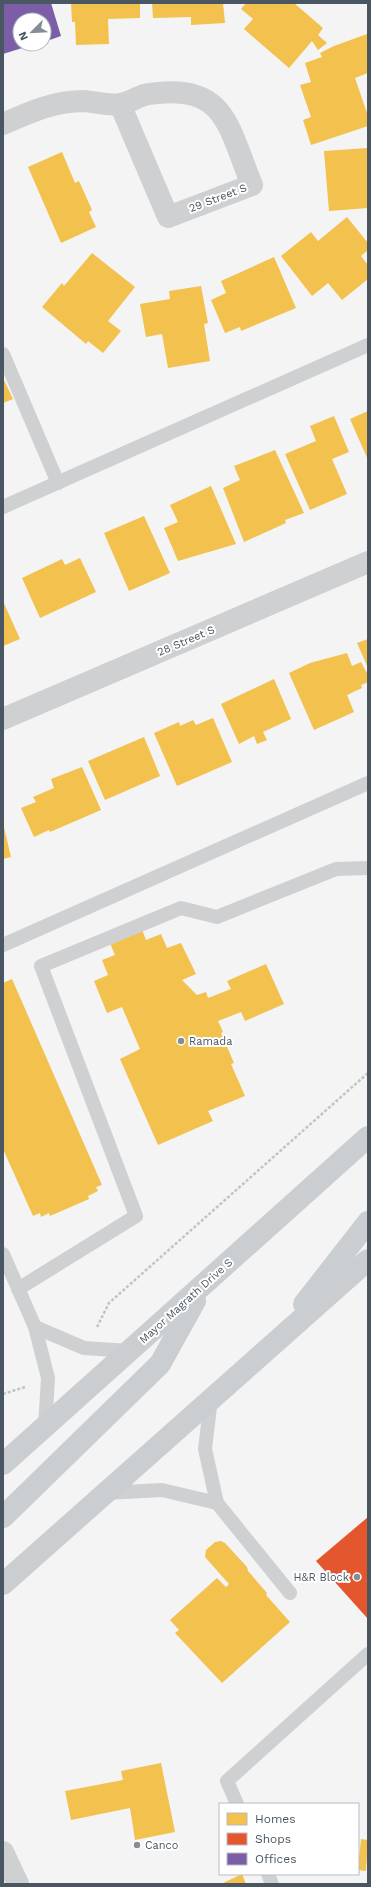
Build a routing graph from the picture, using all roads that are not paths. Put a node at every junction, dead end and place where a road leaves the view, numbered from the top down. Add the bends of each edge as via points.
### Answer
1 (120, 104) junction
2 (3, 124) edge
3 (368, 344) edge
4 (3, 354) edge
5 (58, 483) junction
6 (3, 507) edge
7 (368, 562) edge
8 (3, 719) edge
9 (368, 783) edge
10 (368, 868) edge
11 (3, 945) edge
12 (368, 1137) edge
13 (368, 1222) edge
14 (3, 1254) edge
15 (368, 1260) edge
16 (202, 1287) junction
17 (18, 1289) junction
18 (34, 1327) junction
19 (267, 1350) junction
20 (130, 1351) junction
21 (211, 1399) junction
22 (45, 1427) junction
23 (3, 1464) edge
24 (106, 1493) junction
25 (217, 1503) junction
26 (3, 1517) edge
27 (3, 1584) edge
28 (290, 1594) dead end
29 (368, 1654) edge
30 (237, 1803) edge
31 (3, 1852) edge
32 (18, 1884) edge

1 - 1 street, 29 Street S via 168,217 252,185 224,116 215,105 199,96 168,92 147,94
1 - 2 street, 29 Street S via 63,102 43,106
3 - 5 lane
4 - 5 lane
5 - 6 lane
7 - 8 street, 28 Street S
9 - 11 lane
10 - 17 lane via 336,869 217,917 180,908 41,966 136,1216
12 - 16 main road, Mayor Magrath Drive S
13 - 19 main road
14 - 17 lane
15 - 19 main road
16 - 20 main road, Mayor Magrath Drive S
16 - 26 main road via 160,1364
17 - 18 lane
18 - 20 lane via 84,1348
18 - 22 lane via 48,1378
19 - 21 main road
20 - 22 main road, Mayor Magrath Drive S
21 - 24 main road
21 - 25 lane via 205,1449
22 - 23 main road, Mayor Magrath Drive S
24 - 25 lane via 162,1490
24 - 27 main road
25 - 28 lane
29 - 30 lane via 227,1781
31 - 32 street

